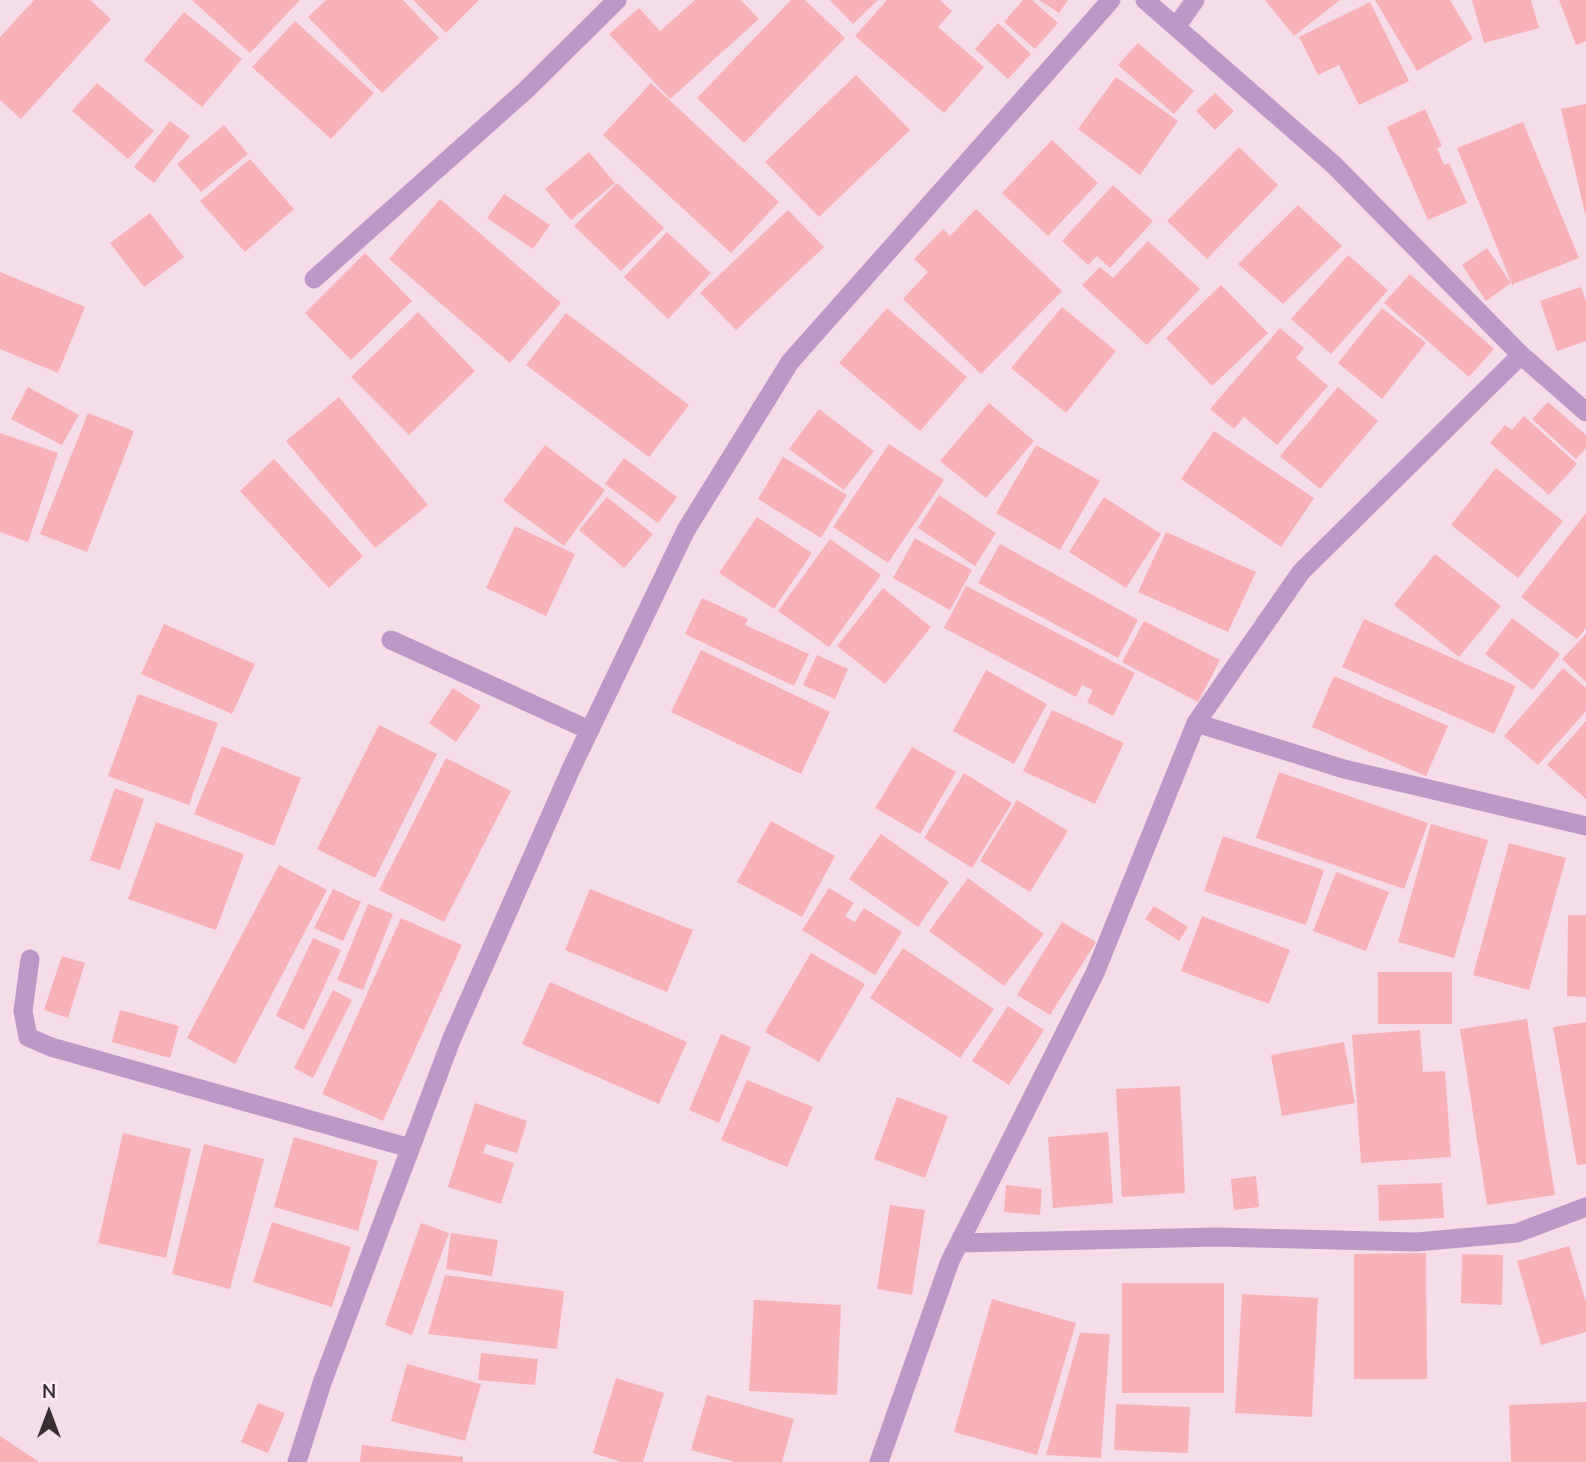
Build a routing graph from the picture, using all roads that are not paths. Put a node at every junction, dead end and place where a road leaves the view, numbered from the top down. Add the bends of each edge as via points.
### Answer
1 (617, 0) edge
2 (1111, 0) edge
3 (1146, 0) edge
4 (1195, 0) edge
5 (1176, 27) junction
6 (314, 279) dead end
7 (1521, 355) junction
8 (1586, 412) edge
9 (391, 640) dead end
10 (1196, 723) junction
11 (589, 730) junction
12 (1586, 825) edge
13 (30, 959) dead end
14 (410, 1148) junction
15 (1586, 1207) edge
16 (959, 1243) junction
17 (297, 1462) edge
18 (879, 1462) edge

1 - 6 street via 526,90
2 - 11 street via 790,362 686,530
3 - 5 street
4 - 5 street
5 - 7 street via 1334,165
7 - 8 street
7 - 10 street via 1301,572
9 - 11 street
10 - 12 street via 1344,769
10 - 16 street via 1095,973
11 - 14 street via 452,1038
13 - 14 street via 23,1011 28,1037
14 - 17 street via 321,1383
15 - 16 street via 1517,1233 1416,1242 1217,1237
16 - 18 street

